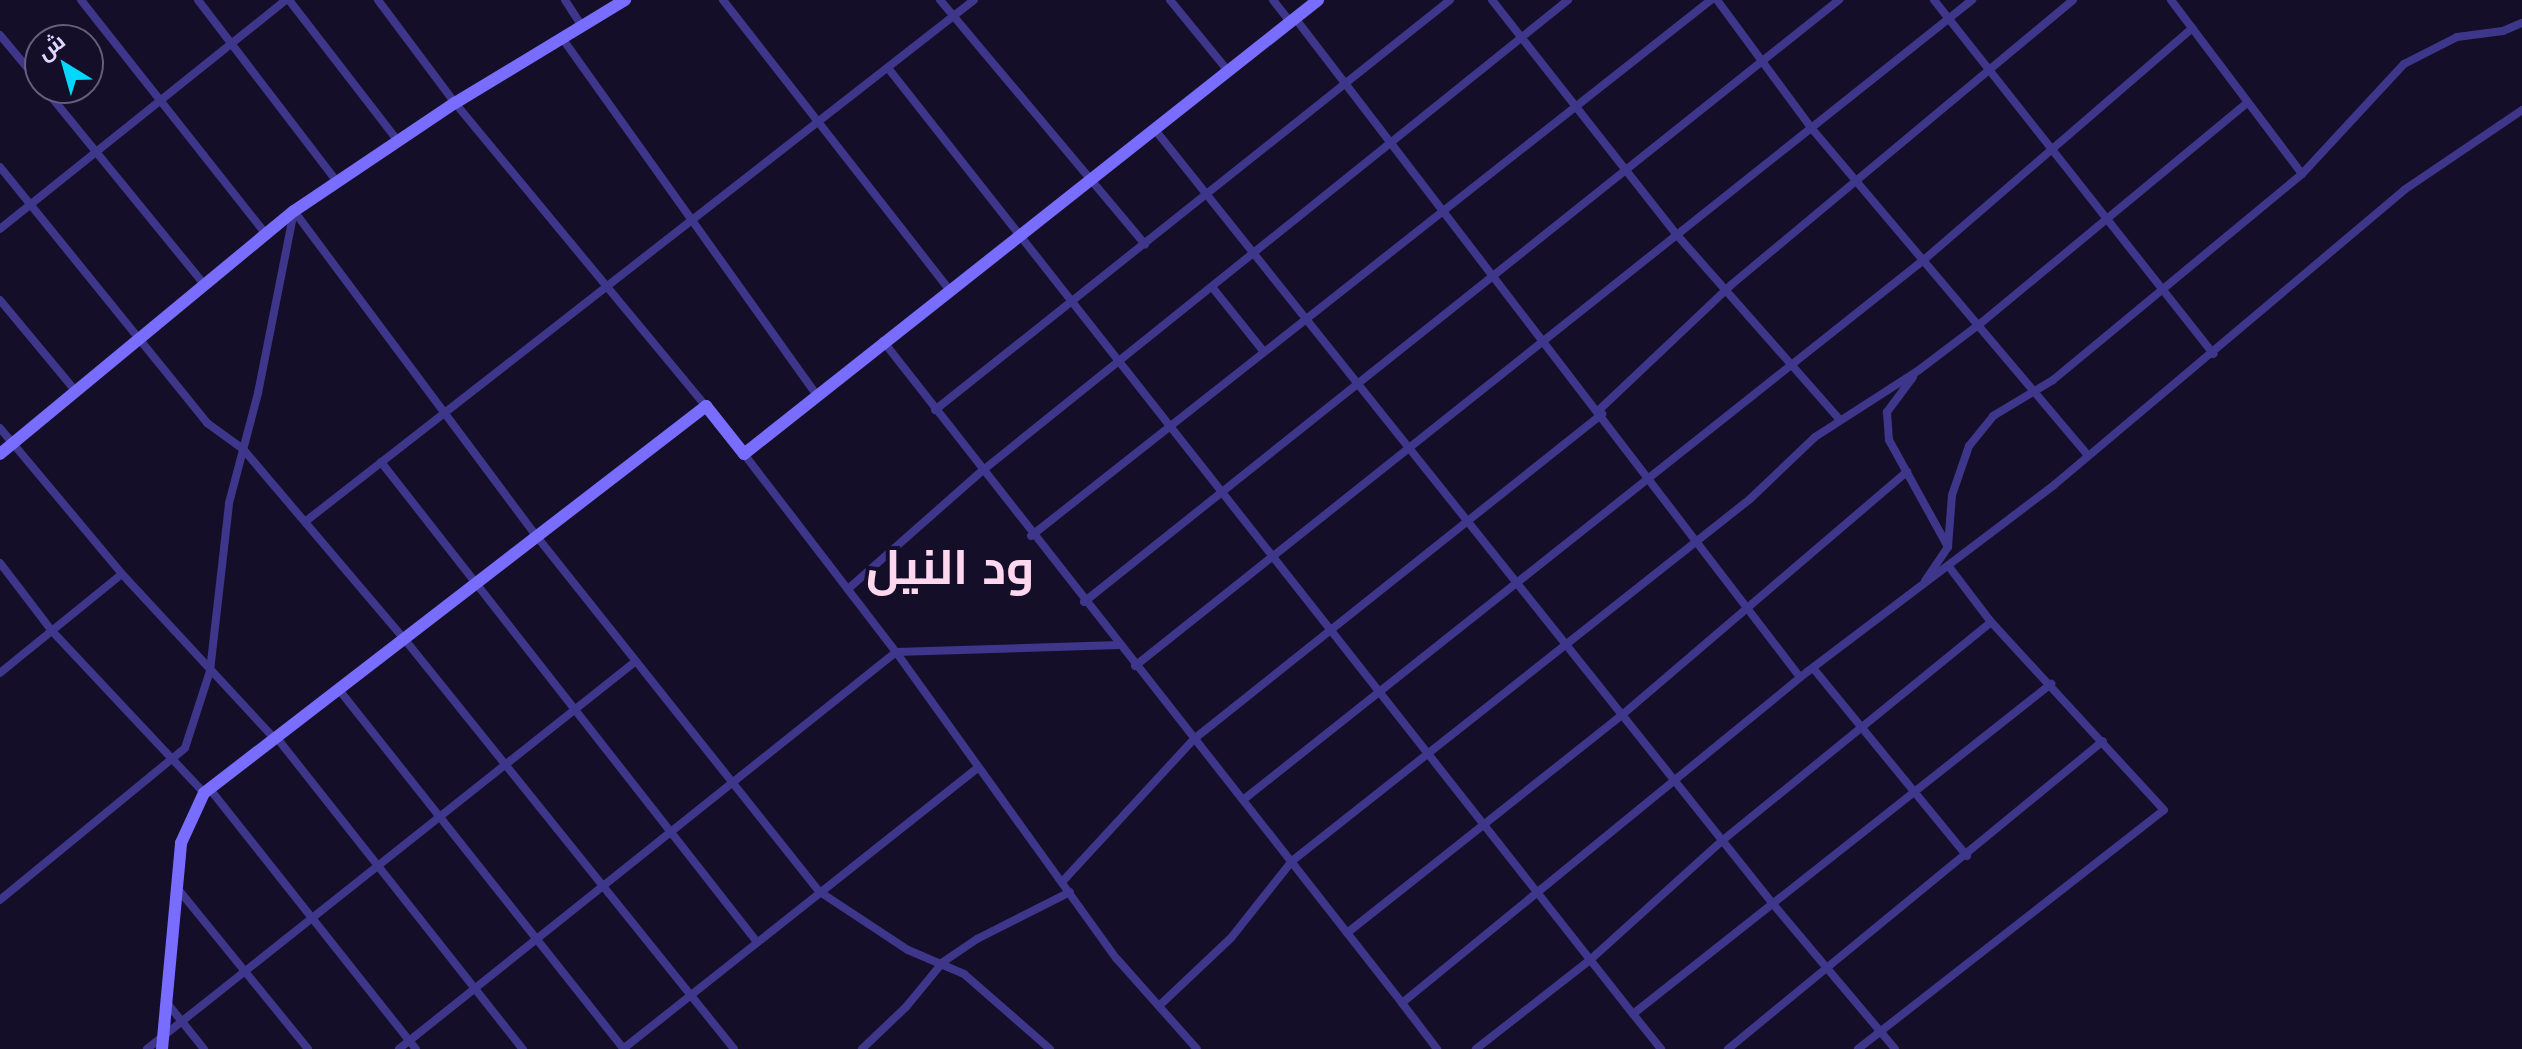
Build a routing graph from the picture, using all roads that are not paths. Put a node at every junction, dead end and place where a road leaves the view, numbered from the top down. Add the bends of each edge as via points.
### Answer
1 (81, 0) edge
2 (198, 0) edge
3 (287, 0) edge
4 (378, 0) edge
5 (565, 0) edge
6 (625, 0) edge
7 (723, 0) edge
8 (940, 0) edge
9 (974, 0) edge
10 (1170, 0) edge
11 (1273, 0) edge
12 (1318, 0) edge
13 (1450, 0) edge
14 (1492, 0) edge
15 (1568, 0) edge
16 (1711, 0) edge
17 (1717, 0) edge
18 (1839, 0) edge
19 (1934, 0) edge
20 (1972, 0) edge
21 (2073, 0) edge
22 (2171, 0) edge
23 (953, 16) junction
24 (1949, 18) junction
25 (1292, 20) junction
26 (2522, 23) edge
27 (582, 26) junction
28 (2192, 28) junction
29 (0, 35) edge
30 (562, 38) junction
31 (1521, 38) junction
32 (231, 44) junction
33 (1762, 61) junction
34 (24, 64) edge
35 (888, 68) junction
36 (1990, 69) junction
37 (1229, 72) junction
38 (1346, 84) junction
39 (161, 101) junction
40 (455, 103) junction
41 (2247, 103) junction
42 (57, 104) edge
43 (1574, 108) junction
44 (2522, 110) edge
45 (819, 123) junction
46 (1812, 128) junction
47 (1156, 131) junction
48 (398, 141) junction
49 (1391, 142) junction
50 (2053, 149) junction
51 (96, 152) junction
52 (0, 167) edge
53 (1625, 171) junction
54 (2302, 174) junction
55 (1859, 178) junction
56 (1091, 180) junction
57 (337, 182) junction
58 (1207, 195) junction
59 (31, 205) junction
60 (1444, 210) junction
61 (294, 211) junction
62 (2105, 218) junction
63 (694, 221) junction
64 (0, 229) edge
65 (265, 233) junction
66 (1677, 235) junction
67 (1017, 236) junction
68 (1145, 244) junction
69 (1253, 253) junction
70 (1926, 258) junction
71 (1495, 275) junction
72 (204, 284) junction
73 (1212, 287) junction
74 (2162, 288) junction
75 (609, 289) junction
76 (949, 289) junction
77 (1724, 291) junction
78 (0, 300) edge
79 (1070, 303) junction
80 (1306, 319) junction
81 (1981, 323) junction
82 (139, 338) junction
83 (1546, 340) junction
84 (883, 341) junction
85 (1264, 352) junction
86 (2214, 354) junction
87 (1117, 363) junction
88 (1786, 365) junction
89 (1919, 370) junction
90 (1358, 384) junction
91 (74, 389) junction
92 (2035, 391) junction
93 (817, 395) junction
94 (706, 406) junction
95 (935, 410) junction
96 (445, 412) junction
97 (1600, 412) junction
98 (1839, 419) junction
99 (0, 428) edge
100 (1168, 428) junction
101 (13, 443) junction
102 (1409, 448) junction
103 (243, 449) junction
104 (0, 454) edge
105 (744, 454) junction
106 (2088, 455) junction
107 (381, 462) junction
108 (982, 471) junction
109 (1907, 472) junction
110 (1648, 476) junction
111 (1220, 494) junction
112 (306, 521) junction
113 (1468, 521) junction
114 (1031, 536) junction
115 (538, 538) junction
116 (1697, 540) junction
117 (1948, 547) junction
118 (1271, 558) junction
119 (0, 563) edge
120 (1950, 568) junction
121 (122, 574) junction
122 (1516, 581) junction
123 (478, 585) junction
124 (1922, 585) junction
125 (848, 589) junction
126 (1084, 602) junction
127 (1746, 605) junction
128 (1991, 622) junction
129 (52, 631) junction
130 (1329, 631) junction
131 (406, 641) junction
132 (1566, 643) junction
133 (1119, 645) junction
134 (896, 652) junction
135 (636, 661) junction
136 (1135, 666) junction
137 (1813, 668) junction
138 (210, 671) junction
139 (0, 673) edge
140 (1800, 677) junction
141 (2051, 684) junction
142 (340, 691) junction
143 (1377, 693) junction
144 (575, 710) junction
145 (1622, 715) junction
146 (1861, 728) junction
147 (276, 738) junction
148 (1194, 739) junction
149 (2103, 741) junction
150 (1426, 754) junction
151 (169, 760) junction
152 (506, 765) junction
153 (977, 768) junction
154 (1676, 780) junction
155 (733, 782) junction
156 (206, 790) junction
157 (1914, 794) junction
158 (1243, 800) junction
159 (440, 817) junction
160 (1482, 826) junction
161 (671, 832) junction
162 (1723, 840) junction
163 (1967, 856) junction
164 (1292, 861) junction
165 (379, 866) junction
166 (1062, 882) junction
167 (603, 886) junction
168 (177, 888) junction
169 (820, 892) junction
170 (1070, 892) junction
171 (1535, 894) junction
172 (0, 900) edge
173 (1773, 904) junction
174 (313, 919) junction
175 (1347, 933) junction
176 (537, 939) junction
177 (757, 942) junction
178 (1590, 960) junction
179 (943, 962) junction
180 (1828, 969) junction
181 (245, 972) junction
182 (475, 988) junction
183 (691, 995) junction
184 (167, 1003) junction
185 (1402, 1003) junction
186 (1159, 1006) junction
187 (1633, 1014) junction
188 (182, 1023) junction
189 (1878, 1029) junction
190 (409, 1041) junction
191 (163, 1043) edge
192 (147, 1049) edge
193 (204, 1049) edge
194 (308, 1049) edge
195 (399, 1049) edge
196 (416, 1049) edge
197 (523, 1049) edge
198 (623, 1049) edge
199 (734, 1049) edge
200 (862, 1049) edge
201 (1050, 1049) edge
202 (1197, 1049) edge
203 (1437, 1049) edge
204 (1476, 1049) edge
205 (1661, 1049) edge
206 (1728, 1049) edge
207 (1858, 1049) edge
208 (1895, 1049) edge

1 - 39 street
2 - 32 street
3 - 32 street
3 - 48 street
4 - 40 street
5 - 27 street
6 - 27 street
7 - 45 street
8 - 23 street
9 - 23 street
10 - 37 street
11 - 25 street
12 - 25 street
13 - 38 street
14 - 31 street
15 - 31 street
16 - 43 street
17 - 33 street
18 - 33 street
19 - 24 street
20 - 24 street
21 - 36 street
22 - 28 street
23 - 35 street
23 - 56 street
24 - 36 street
24 - 46 street
25 - 37 street
25 - 38 street
26 - 54 street via 2457,37 2404,64
27 - 30 street
28 - 41 street
28 - 50 street
29 - 34 street
30 - 40 street
30 - 63 street
31 - 43 street
31 - 49 street
32 - 39 street
32 - 57 street
33 - 46 street
33 - 53 street
35 - 45 street
35 - 67 street
36 - 50 street
36 - 55 street
37 - 47 street
38 - 49 street
38 - 58 street
39 - 51 street
39 - 65 street
40 - 48 street
40 - 75 street
41 - 54 street
41 - 62 street
42 - 51 street
43 - 53 street
43 - 60 street
44 - 86 street via 2404,190 2290,282
45 - 63 street
45 - 76 street
46 - 55 street
46 - 66 street
47 - 56 street
47 - 58 street
48 - 57 street
49 - 60 street
49 - 69 street
50 - 62 street
50 - 70 street
51 - 59 street
51 - 72 street
52 - 59 street
53 - 66 street
53 - 71 street
54 - 74 street
55 - 70 street
55 - 77 street
56 - 67 street
56 - 68 street
57 - 61 street
58 - 68 street
58 - 69 street
59 - 64 street
59 - 82 street
60 - 71 street
60 - 80 street
61 - 65 street
61 - 96 street
61 - 103 street
62 - 74 street
62 - 81 street
63 - 75 street
63 - 93 street
65 - 72 street
66 - 77 street
66 - 83 street
67 - 76 street
67 - 79 street
68 - 79 street
69 - 73 street
69 - 80 street
70 - 81 street
70 - 88 street
71 - 83 street
71 - 90 street
72 - 82 street
73 - 85 street
73 - 87 street
74 - 86 street
74 - 92 street
75 - 94 street
75 - 96 street
76 - 84 street
77 - 88 street
77 - 97 street
78 - 91 street
79 - 87 street
79 - 95 street
80 - 85 street
80 - 90 street
81 - 89 street
81 - 92 street
82 - 91 street
82 - 103 street via 207,423
83 - 97 street
83 - 102 street
84 - 93 street
84 - 95 street
85 - 100 street
86 - 106 street
87 - 100 street
87 - 108 street
88 - 98 street
88 - 110 street
89 - 98 street
89 - 109 street via 1887,412 1889,440
90 - 102 street
90 - 111 street
91 - 101 street
92 - 106 street
92 - 117 street via 1993,416 1969,446 1952,495
93 - 105 street
94 - 105 street
94 - 115 street
95 - 108 street
96 - 107 street
96 - 115 street
97 - 110 street
97 - 113 street
98 - 116 street
99 - 101 street
100 - 111 street
100 - 114 street
101 - 104 street
101 - 121 street
102 - 113 street
102 - 118 street
103 - 112 street
103 - 138 street via 229,503
105 - 125 street
106 - 120 street via 2003,519
107 - 112 street
107 - 123 street
108 - 114 street
108 - 125 street
109 - 117 street
109 - 127 street via 1880,500
110 - 116 street
110 - 122 street
111 - 118 street
111 - 126 street
112 - 131 street
113 - 122 street
113 - 130 street
114 - 126 street
115 - 123 street
115 - 135 street
116 - 127 street
116 - 132 street
117 - 124 street
118 - 130 street
118 - 136 street
119 - 129 street
120 - 124 street
120 - 128 street
121 - 129 street
121 - 138 street
122 - 132 street
122 - 143 street
123 - 131 street
123 - 144 street
124 - 137 street
125 - 134 street
126 - 133 street
127 - 140 street
127 - 145 street
128 - 141 street
128 - 146 street
129 - 139 street
129 - 151 street
130 - 143 street
130 - 148 street
131 - 142 street
131 - 152 street
132 - 145 street
132 - 150 street
133 - 134 street
133 - 136 street
134 - 153 street
134 - 155 street
135 - 144 street
135 - 155 street
136 - 148 street
137 - 140 street
137 - 146 street
138 - 147 street
138 - 151 street via 185,748
140 - 154 street
141 - 149 street
141 - 157 street
142 - 147 street
142 - 159 street
143 - 150 street
143 - 158 street
144 - 152 street
144 - 161 street
145 - 154 street
145 - 160 street
146 - 157 street
146 - 162 street
147 - 156 street
147 - 165 street
148 - 158 street
148 - 166 street
149 - 163 street
149 - 189 street via 2164,810
150 - 160 street
150 - 164 street
151 - 156 street
151 - 172 street
152 - 159 street
152 - 167 street
153 - 166 street
153 - 169 street
154 - 162 street
154 - 171 street
155 - 161 street
155 - 169 street
156 - 168 street via 181,843
156 - 174 street
157 - 163 street
157 - 173 street
158 - 164 street
159 - 165 street
159 - 176 street
160 - 171 street
160 - 175 street
161 - 167 street
161 - 177 street
162 - 173 street
162 - 178 street
163 - 180 street
164 - 175 street
164 - 186 street via 1231,938
165 - 174 street
165 - 182 street
166 - 170 street
167 - 176 street
167 - 183 street
168 - 181 street
168 - 184 street
169 - 177 street
169 - 179 street via 908,950
170 - 179 street
170 - 186 street
171 - 178 street
171 - 185 street
173 - 180 street
173 - 187 street
174 - 181 street
174 - 190 street
175 - 185 street
176 - 182 street
176 - 198 street
177 - 183 street
178 - 187 street
178 - 204 street
179 - 200 street
179 - 201 street
180 - 189 street
180 - 206 street
181 - 188 street
181 - 194 street
182 - 190 street
182 - 197 street
183 - 198 street
183 - 199 street
184 - 188 street
184 - 191 street
185 - 203 street
186 - 202 street
187 - 205 street
188 - 191 street
188 - 193 street
189 - 207 street
189 - 208 street
190 - 195 street
190 - 196 street
191 - 192 street

